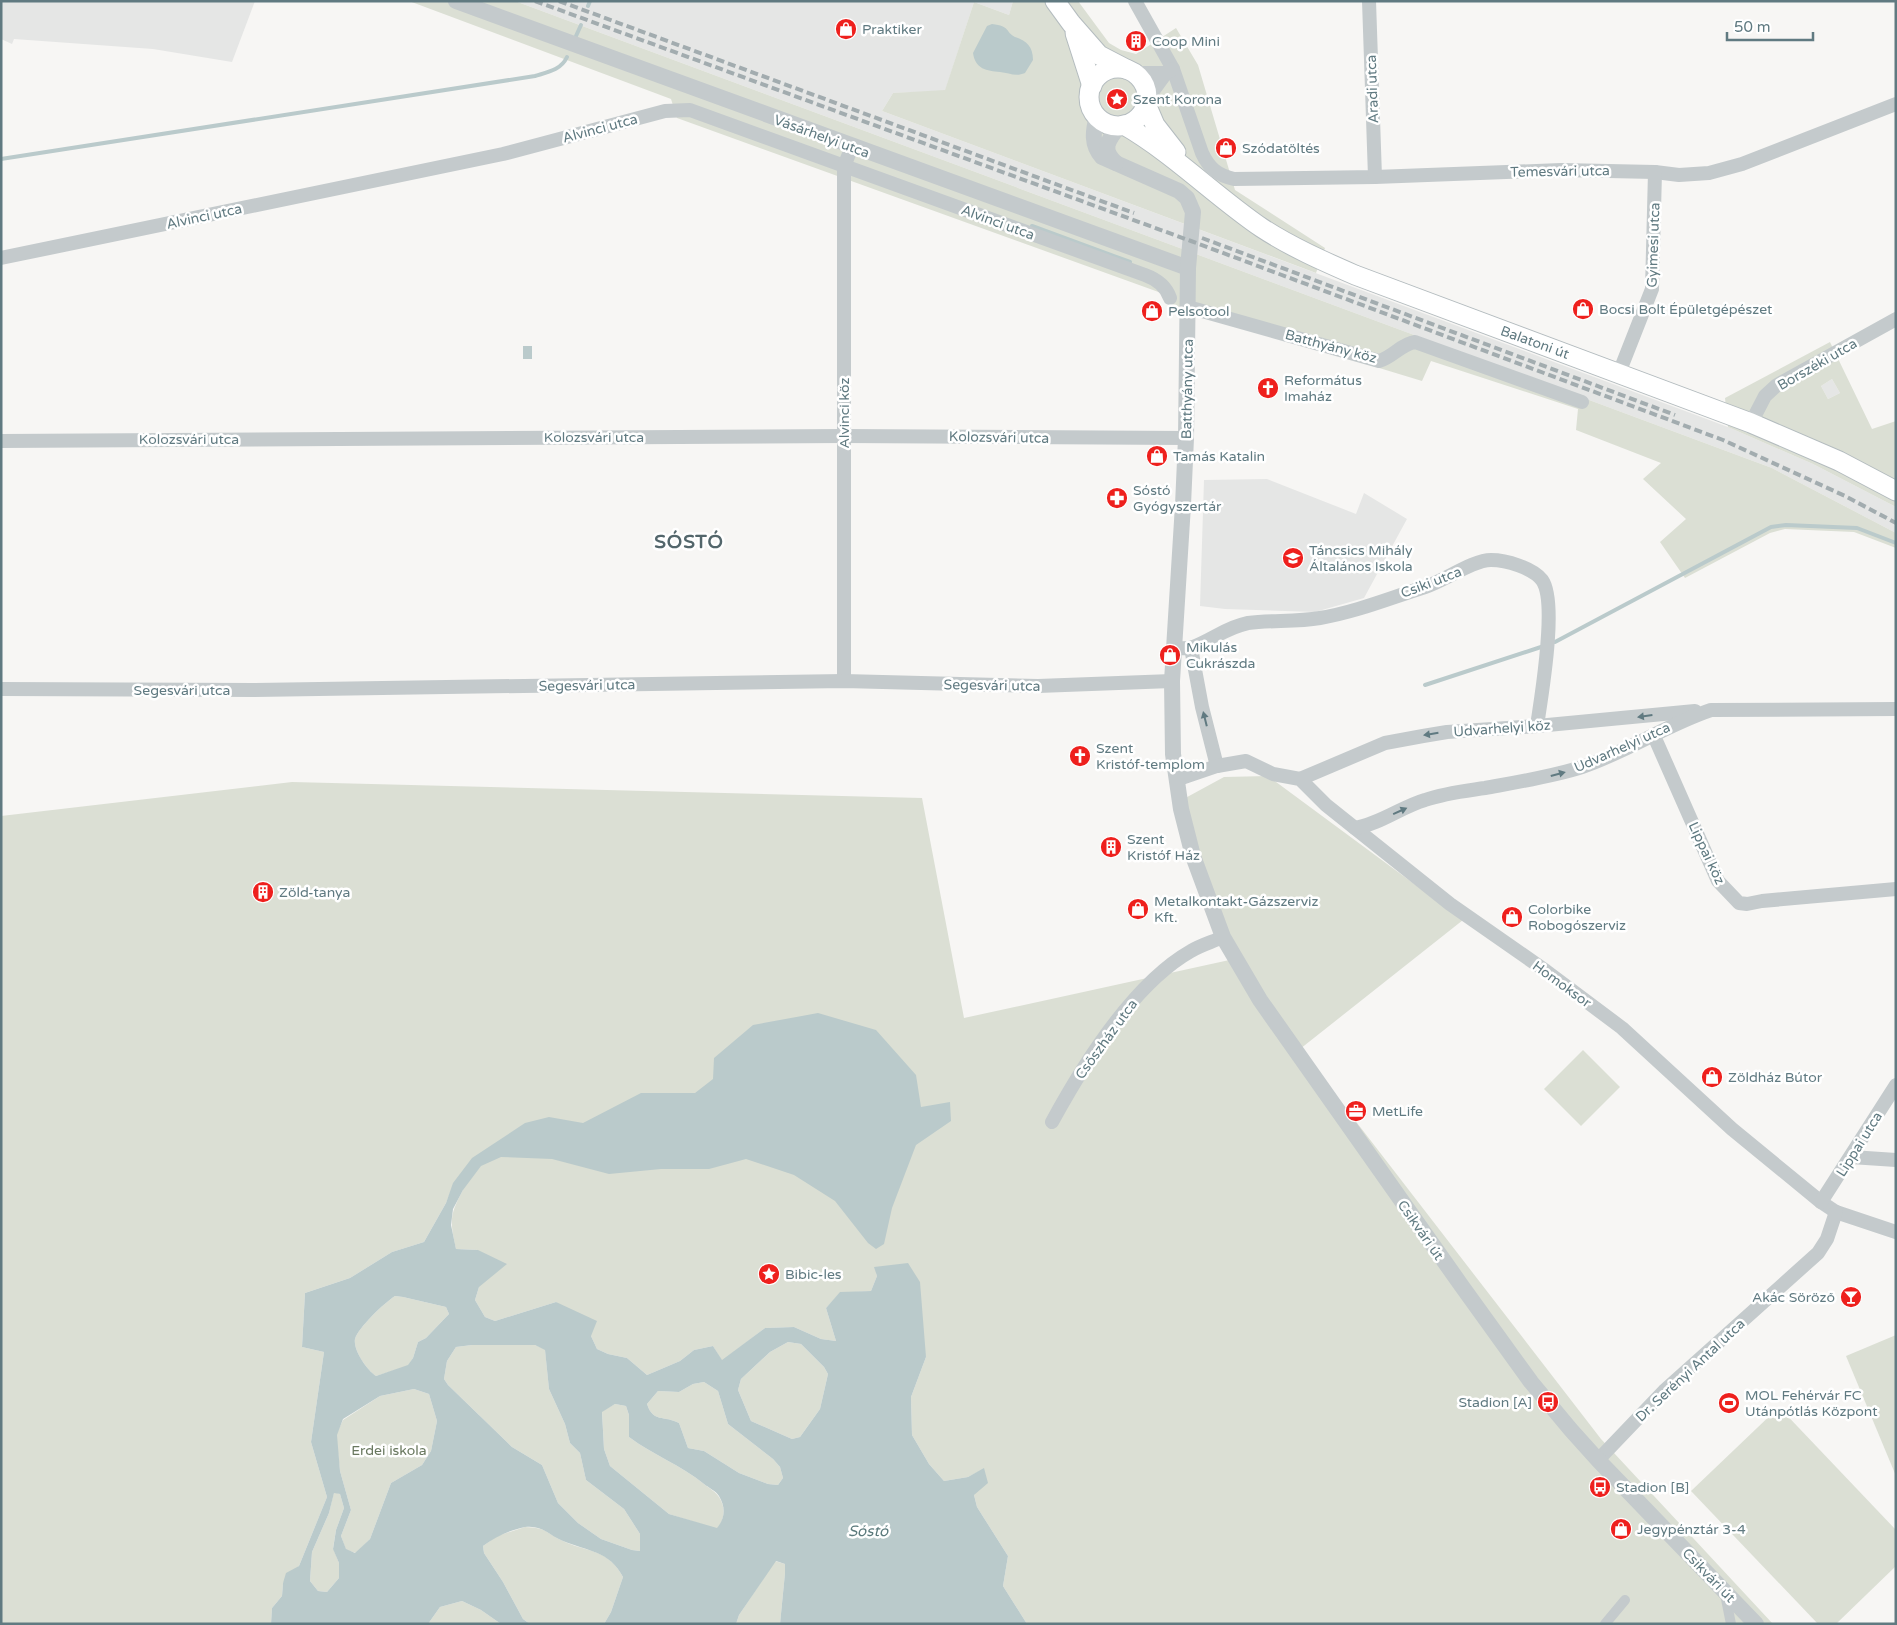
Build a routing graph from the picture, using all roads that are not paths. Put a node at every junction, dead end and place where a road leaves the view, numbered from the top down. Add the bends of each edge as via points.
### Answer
1 (456, 1) edge
2 (1055, 1) edge
3 (1135, 1) edge
4 (1369, 1) edge
5 (1071, 23) junction
6 (1130, 71) junction
7 (1170, 71) junction
8 (1092, 86) junction
9 (1146, 101) junction
10 (1896, 104) edge
11 (1097, 116) junction
12 (1122, 125) junction
13 (852, 147) junction
14 (1116, 163) junction
15 (844, 166) junction
16 (1188, 169) junction
17 (1654, 172) junction
18 (1375, 177) junction
19 (1, 258) edge
20 (1188, 268) junction
21 (1170, 298) dead end
22 (1188, 307) junction
23 (1896, 318) edge
24 (1619, 373) junction
25 (1582, 402) dead end
26 (1751, 423) junction
27 (844, 436) junction
28 (1186, 438) junction
29 (1, 441) edge
30 (1896, 491) edge
31 (1174, 648) junction
32 (1191, 648) junction
33 (844, 681) junction
34 (1172, 682) junction
35 (1, 689) edge
36 (1896, 709) edge
37 (1711, 710) junction
38 (1537, 726) junction
39 (1654, 736) junction
40 (1217, 766) junction
41 (1300, 779) junction
42 (1176, 780) junction
43 (1355, 828) junction
44 (1896, 889) edge
45 (1223, 937) junction
46 (1896, 1085) edge
47 (1052, 1122) dead end
48 (1851, 1157) junction
49 (1896, 1160) edge
50 (1821, 1202) junction
51 (1836, 1212) junction
52 (1896, 1232) edge
53 (1598, 1460) junction
54 (1724, 1591) junction
55 (1625, 1600) dead end
56 (1605, 1624) edge
57 (1731, 1624) edge
58 (1756, 1624) edge

1 - 13 street, Vásárhelyi utca
2 - 5 main road
3 - 7 street
4 - 18 street, Aradi utca
5 - 6 main road via 1099,54
5 - 8 main road
6 - 7 street
6 - 8 main road via 1118,68 1102,73
6 - 9 main road via 1144,84
7 - 9 street
7 - 18 street, Temesvári utca via 1202,152 1214,171 1234,179
8 - 11 main road via 1089,98
9 - 12 main road via 1138,118
9 - 16 main road, Balatoni út via 1155,125
10 - 17 street, Temesvári utca via 1725,169 1679,175
11 - 12 main road via 1107,123
11 - 14 street, Batthyány utca via 1093,140 1096,151
12 - 14 street via 1107,146 1110,158
12 - 16 main road, Balatoni út
13 - 15 street, Alvinci köz
13 - 20 street, Vásárhelyi utca
14 - 20 street, Batthyány utca via 1179,191 1187,198 1193,212
15 - 19 street, Alvinci utca via 690,110 672,110 503,154
15 - 21 street, Alvinci utca via 1153,278 1168,290
15 - 27 street, Alvinci köz
16 - 24 main road, Balatoni út via 1263,228 1324,262
17 - 18 street, Temesvári utca via 1562,170
17 - 24 street, Gyimesi utca via 1652,290
20 - 22 street, Batthyány utca
22 - 25 street, Batthyány köz via 1379,361 1415,342
22 - 28 street, Batthyány utca
23 - 26 street, Borszéki utca via 1777,385 1765,396
24 - 26 main road, Balatoni út
26 - 30 main road, Balatoni út via 1839,461
27 - 28 street, Kolozsvári utca
27 - 29 street, Kolozsvári utca
27 - 33 street, Alvinci köz
28 - 31 street, Batthyány utca
31 - 32 street, Csiki utca
31 - 34 street, Batthyány utca
32 - 38 street, Csiki utca via 1230,628 1248,623 1318,618 1368,607 1440,581 1480,562 1491,560 1515,564 1534,572 1543,581 1548,595 1548,637
40 -> 32 street
33 - 34 street, Segesvári utca via 1038,686
33 - 35 street, Segesvári utca via 255,690
34 - 42 street, Batthyány utca
36 - 37 street, Udvarhelyi utca
37 -> 38 street, Udvarhelyi köz
37 - 39 street, Udvarhelyi utca
38 -> 41 street, Udvarhelyi köz via 1447,732 1385,744
43 -> 39 street, Udvarhelyi utca via 1425,800 1558,774
39 - 44 street, Lippai köz via 1718,881 1739,903
40 - 41 street via 1246,761 1273,774
40 - 42 street
41 - 43 street, Homoksor
42 - 45 street, Csikvári út via 1192,856
43 - 50 street, Homoksor via 1450,904 1622,1028 1732,1129
45 - 47 street, Csőszház utca via 1191,951 1141,992 1091,1057
45 - 53 street, Csikvári út via 1260,1000 1483,1316 1537,1389
46 - 48 street, Lippai utca
48 - 49 street
48 - 50 street, Lippai utca
50 - 51 street, Homoksor
51 - 52 street, Homoksor
51 - 53 street, Dr. Serényi Antal utca via 1818,1253 1664,1392
53 - 54 street, Csikvári út
54 - 57 street
54 - 58 street, Csikvári út
55 - 56 street

